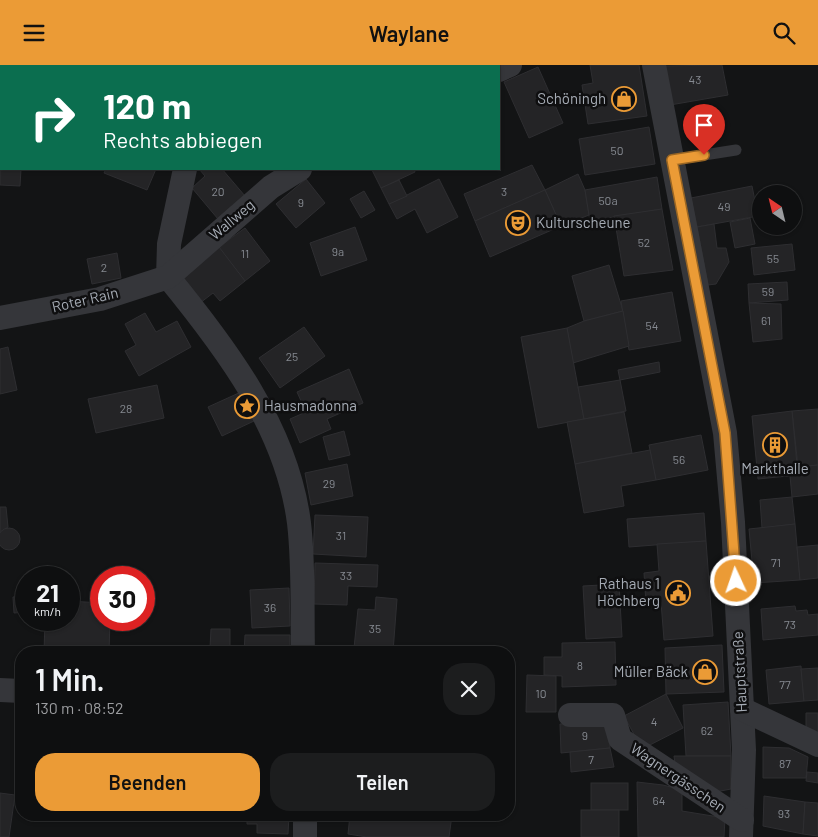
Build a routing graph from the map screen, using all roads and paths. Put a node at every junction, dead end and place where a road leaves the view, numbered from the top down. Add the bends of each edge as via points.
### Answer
1 (654, 65) edge
2 (736, 150) dead end
3 (672, 160) junction
4 (185, 170) edge
5 (298, 170) edge
6 (168, 277) junction
7 (0, 318) edge
8 (303, 646) edge
9 (0, 691) edge
10 (15, 691) edge
11 (742, 709) junction
12 (570, 715) dead end
13 (818, 745) edge
14 (305, 821) edge
15 (742, 829) edge
16 (305, 837) edge

1 - 3 street, Hauptstraße
2 - 3 lane
3 - 11 street, Hauptstraße via 725,433 733,522
4 - 6 street via 169,244
5 - 6 street, Wallweg via 271,187
6 - 7 street, Roter Rain via 100,299
6 - 8 street via 212,331 247,383 278,444 293,490 299,524
9 - 10 street
11 - 13 street
11 - 15 street, Hauptstraße
12 - 15 street, Wagnergässchen via 614,715 620,739
14 - 16 street

